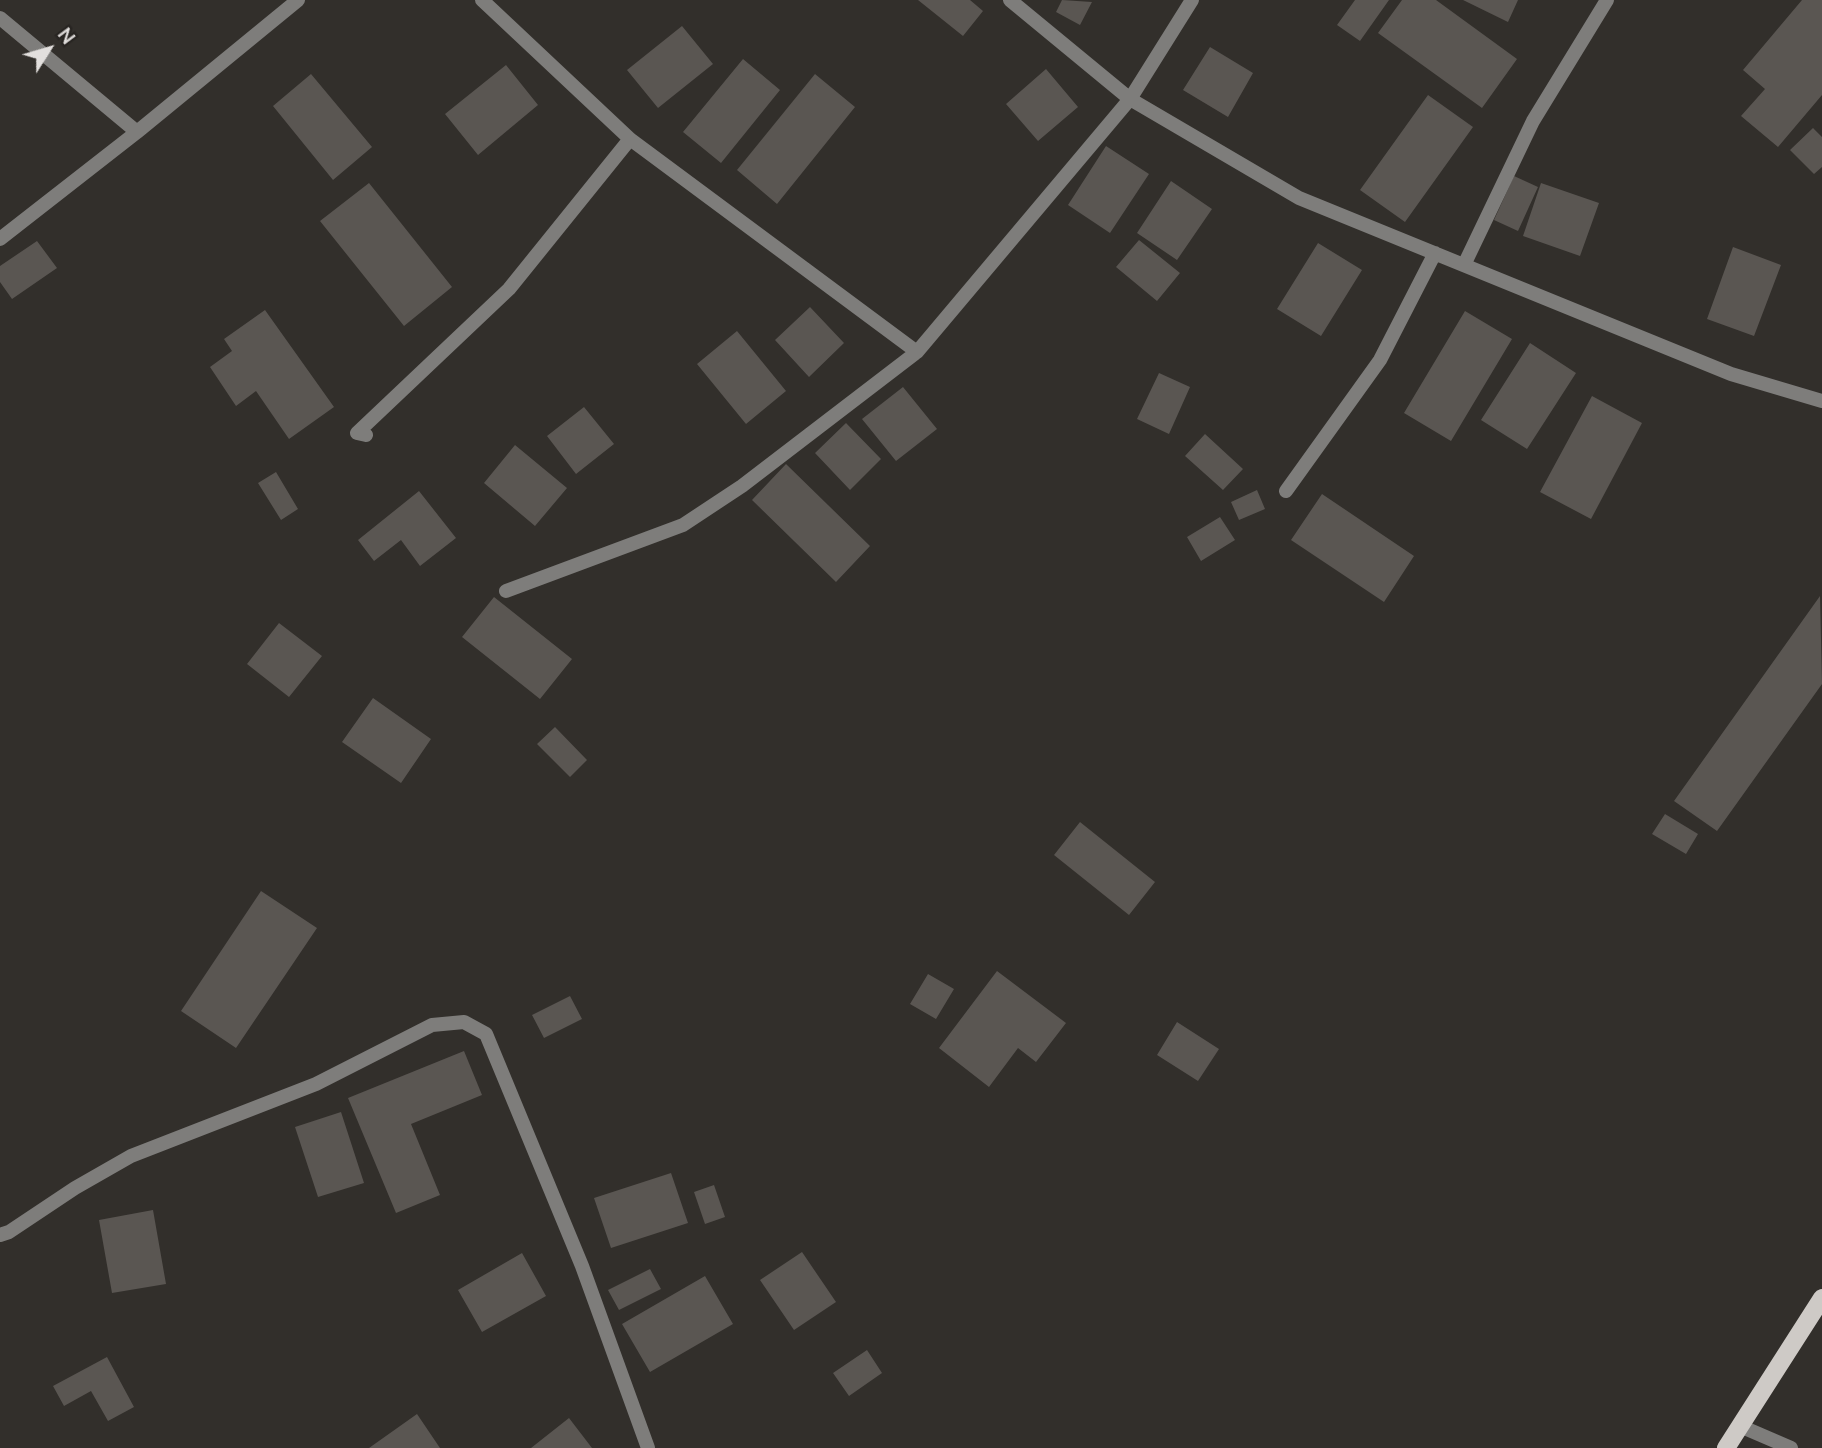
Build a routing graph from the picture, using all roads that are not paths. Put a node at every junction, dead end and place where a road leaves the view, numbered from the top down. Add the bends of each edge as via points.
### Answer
1 (298, 0) edge
2 (482, 0) edge
3 (1010, 0) edge
4 (1192, 0) edge
5 (1607, 0) edge
6 (0, 18) edge
7 (1129, 99) junction
8 (137, 132) junction
9 (630, 139) junction
10 (0, 239) edge
11 (1435, 253) junction
12 (1464, 265) junction
13 (917, 352) junction
14 (1822, 401) edge
15 (366, 435) dead end
16 (1286, 491) dead end
17 (506, 591) dead end
18 (0, 1235) edge
19 (1822, 1298) edge
20 (1740, 1426) junction
21 (648, 1448) edge
22 (1726, 1448) edge
23 (1791, 1448) edge

1 - 8 street
2 - 9 street
3 - 7 street
4 - 7 street
5 - 12 street via 1533,121
6 - 8 street
7 - 11 street via 1299,198
7 - 13 street
8 - 10 street
9 - 13 street
9 - 15 street via 509,289 357,433
11 - 12 street
11 - 16 street via 1380,360
12 - 14 street via 1731,374
13 - 17 street via 742,486 682,525
18 - 21 street via 131,1156 316,1084 432,1025 464,1022 486,1034 582,1266
19 - 20 main road
20 - 22 main road
20 - 23 street

